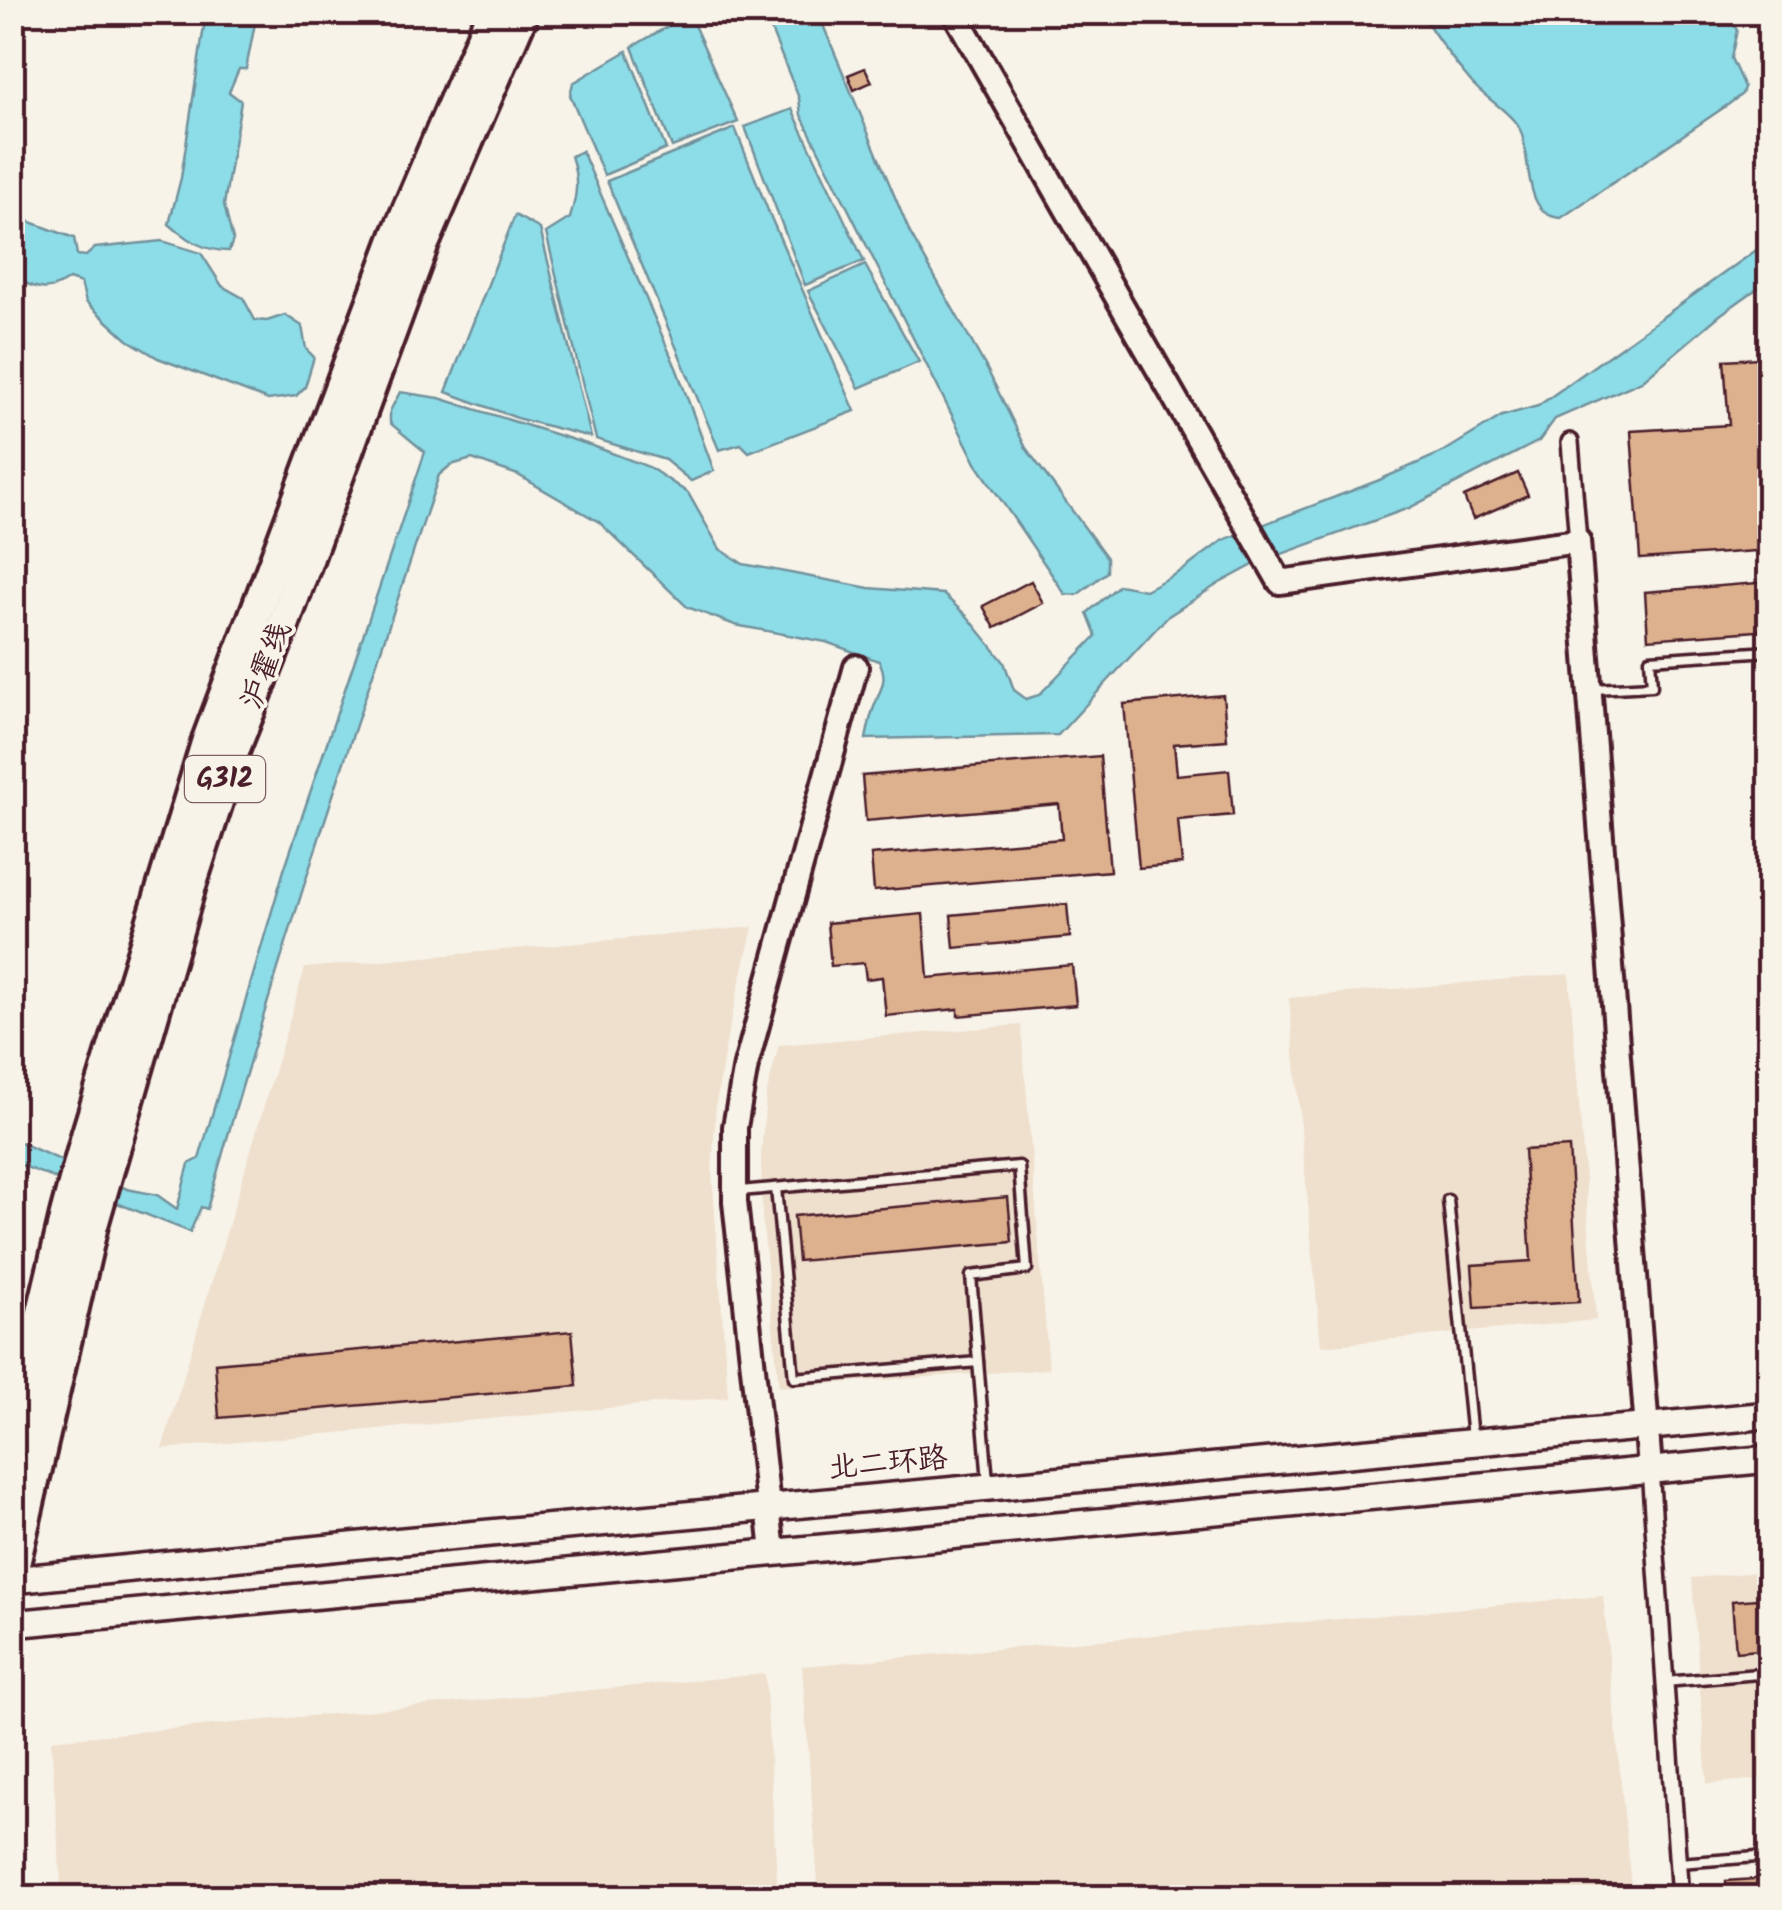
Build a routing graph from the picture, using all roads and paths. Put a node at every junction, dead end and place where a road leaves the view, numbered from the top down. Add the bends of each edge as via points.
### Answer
1 (494, 12) edge
2 (524, 12) edge
3 (954, 12) edge
4 (1570, 442) dead end
5 (1578, 540) junction
6 (1770, 651) edge
7 (856, 667) dead end
8 (1589, 689) junction
9 (776, 1188) junction
10 (735, 1191) junction
11 (1448, 1200) dead end
12 (978, 1362) junction
13 (1770, 1415) edge
14 (1646, 1426) junction
15 (1473, 1442) junction
16 (12, 1444) edge
17 (1770, 1458) edge
18 (1650, 1469) junction
19 (988, 1487) junction
20 (768, 1508) junction
21 (773, 1552) junction
22 (12, 1577) edge
23 (12, 1624) edge
24 (1770, 1673) edge
25 (1665, 1682) junction
26 (1770, 1856) edge
27 (1678, 1863) junction
28 (1680, 1898) edge

1 - 16 highway, 沪霍线 / G312 via 398,234 208,740 74,1184
2 - 22 highway, 沪霍线 / G312 via 422,246 202,848 92,1225
3 - 5 street via 1280,582
4 - 5 street
5 - 8 street
6 - 8 lane via 1650,659 1652,686
7 - 10 street via 746,1065 735,1127
8 - 14 street
9 - 10 lane
9 - 12 lane via 794,1378
9 - 12 lane via 1019,1166 1027,1268 971,1276
10 - 20 street
11 - 15 lane
12 - 19 lane
13 - 14 main road, 北二环路
14 - 15 main road, 北二环路
14 - 18 street
15 - 19 main road, 北二环路
17 - 18 main road
18 - 21 main road
18 - 25 street
19 - 20 main road, 北二环路
20 - 21 street
20 - 22 main road, 北二环路
21 - 23 main road
24 - 25 lane
25 - 27 street
26 - 27 lane
27 - 28 street

